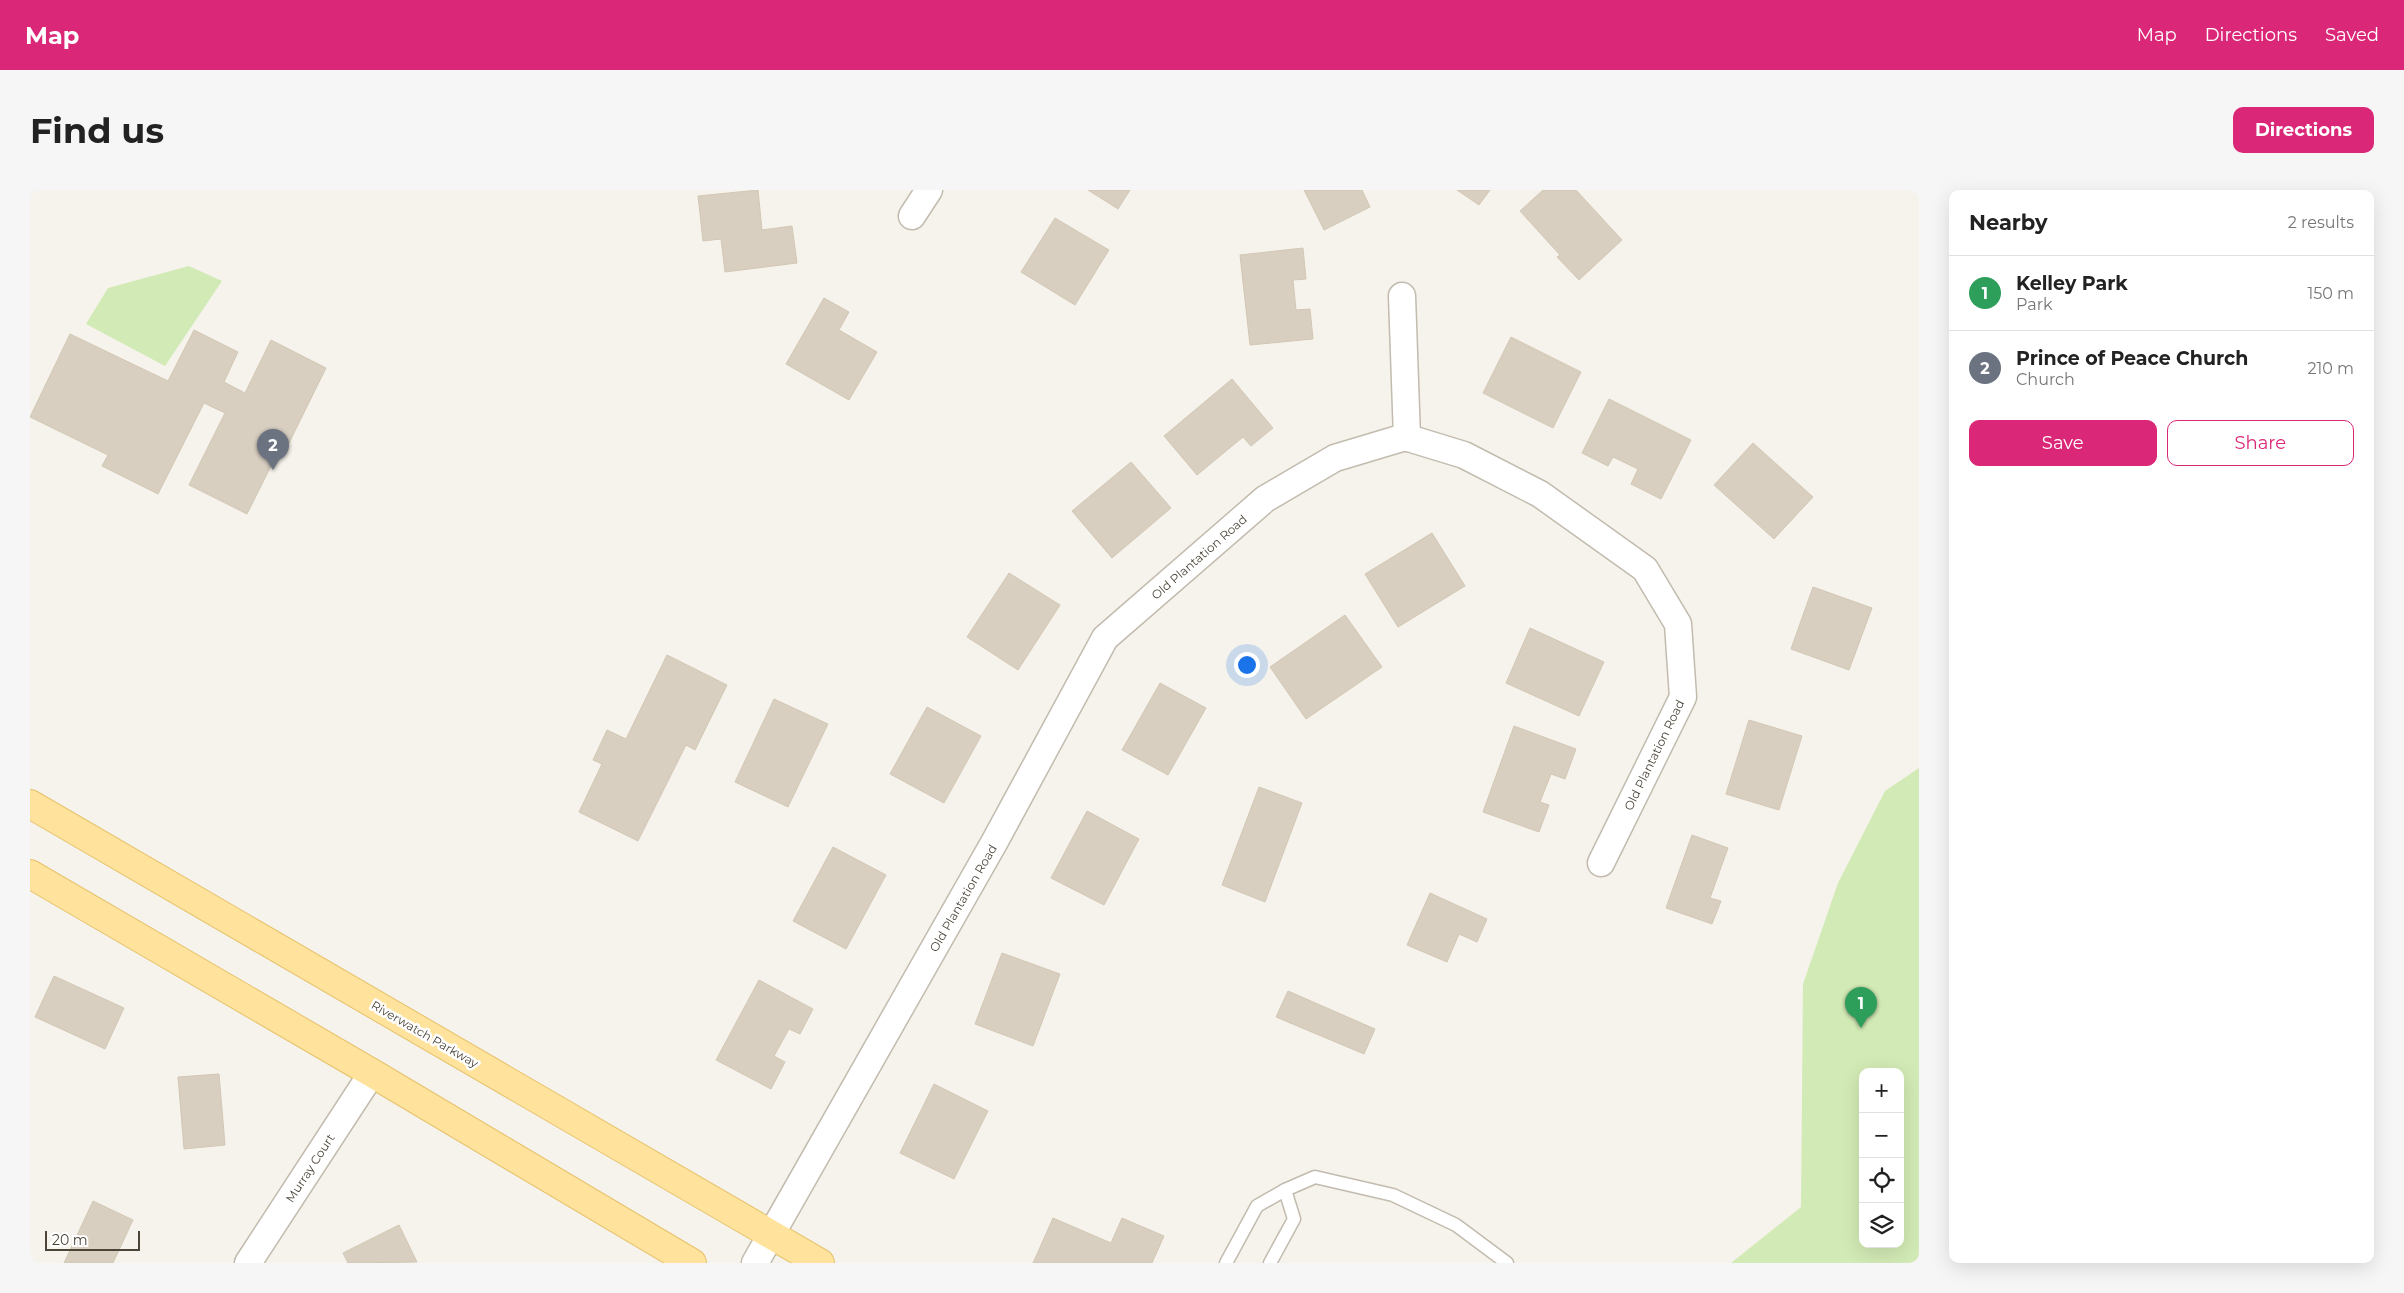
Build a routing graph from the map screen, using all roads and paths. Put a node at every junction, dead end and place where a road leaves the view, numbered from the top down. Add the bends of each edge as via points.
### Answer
1 (929, 190) edge
2 (912, 216) dead end
3 (1402, 296) dead end
4 (1407, 438) junction
5 (30, 804) edge
6 (1601, 863) dead end
7 (30, 874) edge
8 (372, 1073) junction
9 (1285, 1190) junction
10 (770, 1236) junction
11 (248, 1263) edge
12 (692, 1263) edge
13 (755, 1263) edge
14 (820, 1263) edge
15 (1226, 1263) edge
16 (1270, 1263) edge
17 (1508, 1263) edge

1 - 2 street
3 - 4 street
4 - 6 street, Old Plantation Road via 1464,455 1540,494 1645,570 1678,624 1683,697
4 - 10 street, Old Plantation Road via 1335,458 1265,499 1106,638 995,841
5 - 10 main road, Riverwatch Parkway
7 - 8 main road
8 - 11 street, Murray Court
8 - 12 main road
9 - 15 lane via 1257,1206
9 - 16 lane via 1294,1219
9 - 17 lane via 1315,1177 1393,1195 1456,1225
10 - 13 street, Old Plantation Road
10 - 14 main road, Riverwatch Parkway

